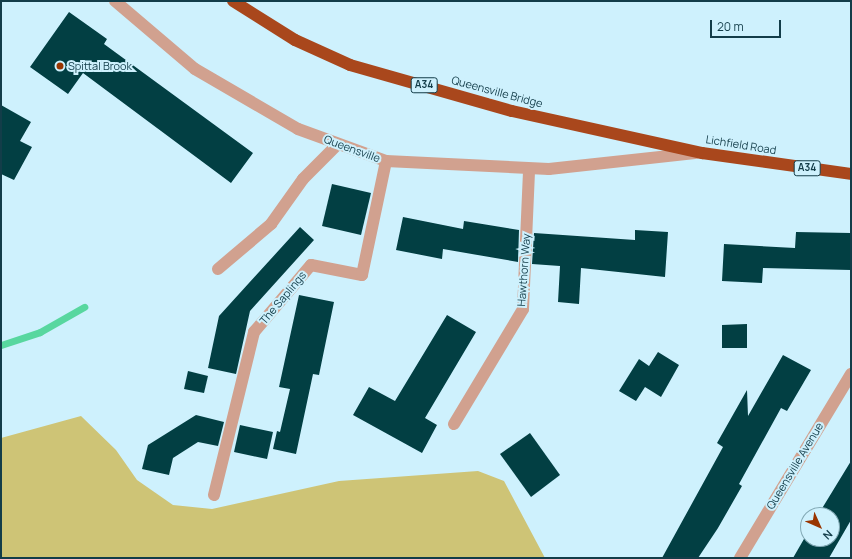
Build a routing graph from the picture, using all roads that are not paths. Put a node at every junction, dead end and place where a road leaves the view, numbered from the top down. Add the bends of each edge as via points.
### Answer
1 (115, 1) edge
2 (233, 1) edge
3 (629, 134) joint
4 (338, 144) junction
5 (702, 153) junction
6 (386, 161) junction
7 (529, 169) junction
8 (851, 174) edge
9 (218, 269) dead end
10 (851, 374) edge
11 (454, 424) dead end
12 (214, 495) dead end
13 (740, 558) edge

1 - 4 street, Queensville via 195,69 298,129
2 - 3 highway, Queensville Bridge / A34 via 294,40 350,65 512,111
3 - 5 highway, Lichfield Road / A34
4 - 6 street, Queensville
4 - 9 street via 303,179 271,224
5 - 7 street, Queensville
5 - 8 highway, Lichfield Road / A34
6 - 7 street, Queensville
6 - 12 street, The Saplings via 362,275 311,265 254,332
7 - 11 street, Hawthorn Way via 523,309
10 - 13 street, Queensville Avenue

